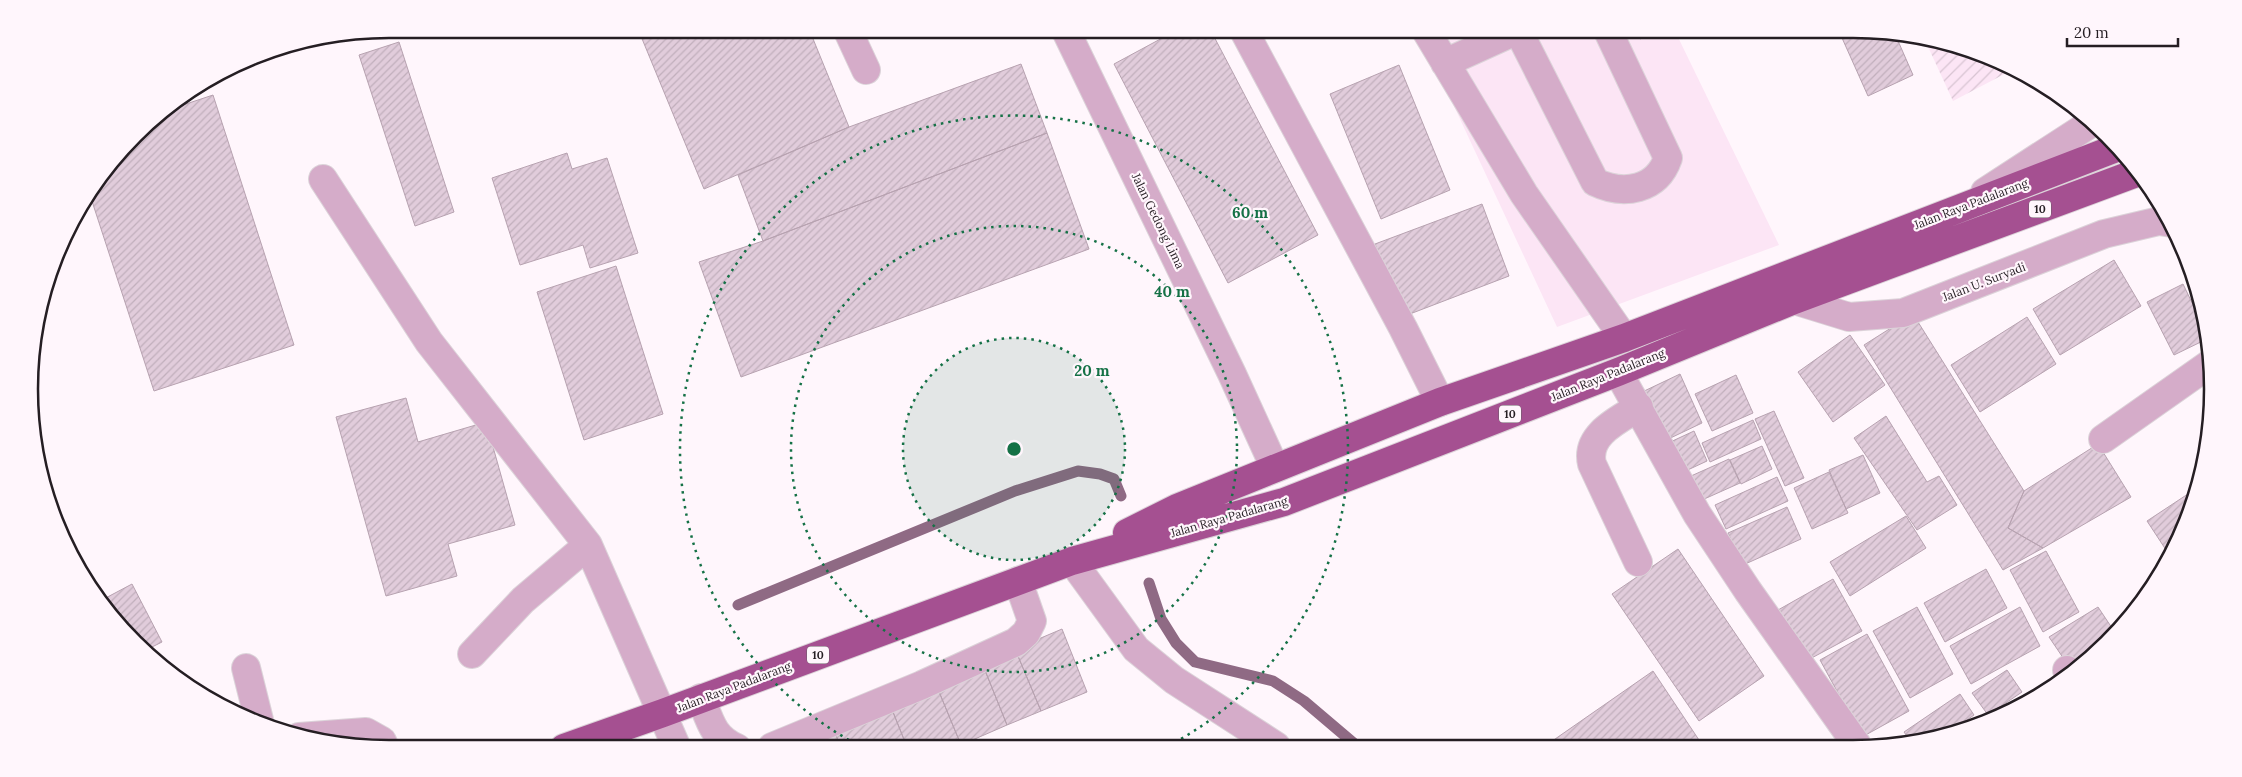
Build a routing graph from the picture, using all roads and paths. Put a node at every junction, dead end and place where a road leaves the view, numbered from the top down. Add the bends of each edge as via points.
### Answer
1 (851, 38) edge
2 (1069, 38) edge
3 (1248, 38) edge
4 (1430, 38) edge
5 (1500, 38) edge
6 (1521, 38) edge
7 (1611, 38) edge
8 (1445, 63) junction
9 (866, 70) dead end
10 (2086, 126) edge
11 (2111, 150) edge
12 (2132, 174) edge
13 (323, 180) dead end
14 (1965, 206) junction
15 (2162, 222) edge
16 (1794, 300) junction
17 (1624, 338) junction
18 (2204, 368) edge
19 (1618, 372) junction
20 (1440, 402) junction
21 (1638, 407) junction
22 (2104, 439) dead end
23 (1275, 468) junction
24 (588, 545) junction
25 (1072, 561) junction
26 (1638, 562) dead end
27 (1018, 581) junction
28 (472, 654) dead end
29 (246, 668) dead end
30 (701, 698) junction
31 (259, 715) edge
32 (658, 715) junction
33 (329, 734) edge
34 (380, 740) edge
35 (587, 740) edge
36 (664, 740) edge
37 (672, 740) edge
38 (723, 740) edge
39 (791, 740) edge
40 (1267, 740) edge
41 (1853, 740) edge

1 - 9 street
2 - 23 street, Jalan Gedong Lima
3 - 20 street via 1404,328
4 - 8 street
5 - 8 street
6 - 7 street via 1595,182 1628,191 1642,187 1664,169 1668,158
8 - 17 street via 1524,194
10 - 14 street
11 - 14 highway, Jalan Raya Padalarang / 10
12 - 16 highway, Jalan Raya Padalarang / 10
13 - 24 street via 429,342
14 - 17 highway, Jalan Raya Padalarang / 10
15 - 16 street, Jalan U. Suryadi via 2104,234 1904,313 1849,317
16 - 19 highway, Jalan Raya Padalarang / 10
17 - 20 highway, Jalan Raya Padalarang / 10
18 - 22 street
19 - 21 street
19 - 25 highway, Jalan Raya Padalarang / 10 via 1284,502
20 - 23 highway, Jalan Raya Padalarang / 10
21 - 26 street via 1608,426 1593,445 1590,455
21 - 41 street via 1702,521 1748,592
23 - 25 highway, Jalan Raya Padalarang / 10 via 1177,508
24 - 28 street via 523,600
24 - 32 street
25 - 27 highway, Jalan Raya Padalarang / 10
25 - 40 street via 1136,649 1174,680
27 - 30 highway, Jalan Raya Padalarang / 10
27 - 39 street via 1032,621 1016,642
29 - 31 street
30 - 32 highway, Jalan Raya Padalarang / 10
30 - 38 street via 715,732
32 - 35 highway, Jalan Raya Padalarang / 10
32 - 36 street
32 - 37 street
33 - 34 street via 366,732

